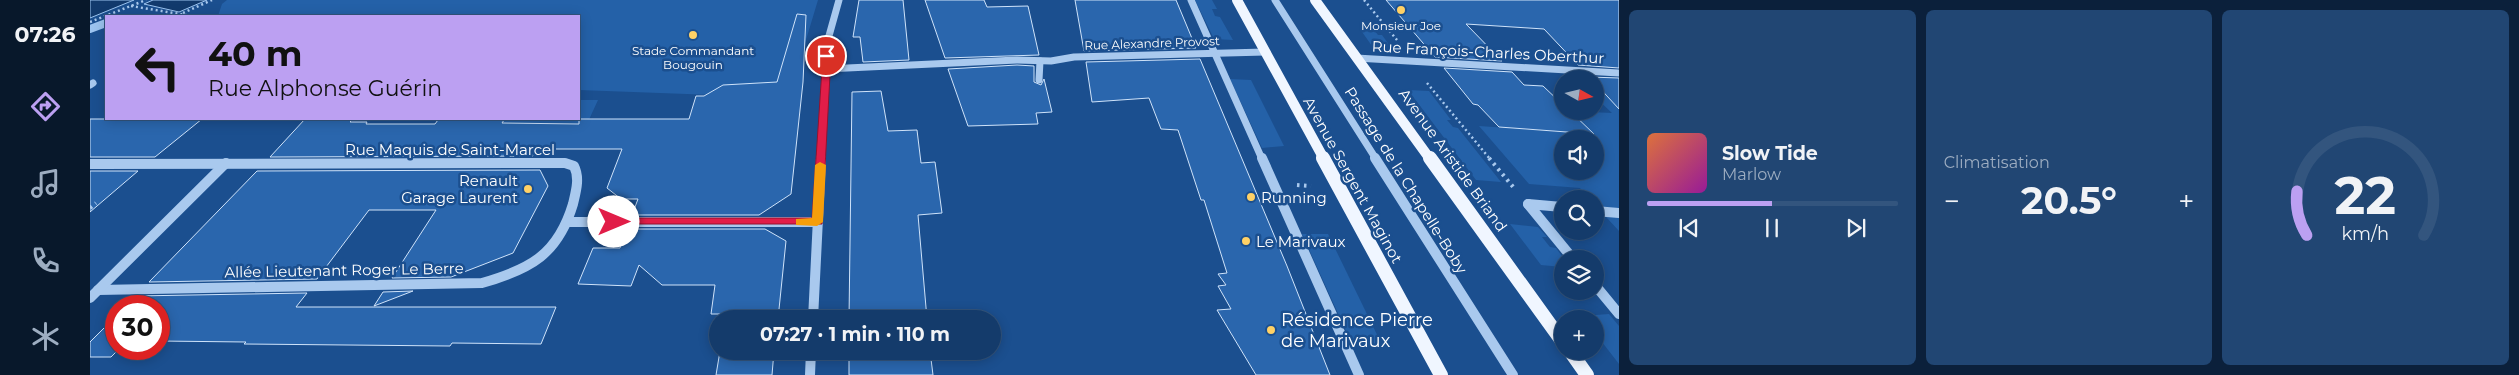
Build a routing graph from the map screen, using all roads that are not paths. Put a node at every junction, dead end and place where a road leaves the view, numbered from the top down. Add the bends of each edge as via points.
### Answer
1 (839, 0) edge
2 (1191, 0) edge
3 (1237, 0) edge
4 (1275, 0) edge
5 (1315, 0) edge
6 (1214, 52) junction
7 (1265, 52) junction
8 (1356, 58) junction
9 (1040, 61) junction
10 (826, 69) junction
11 (1619, 73) edge
12 (1039, 80) dead end
13 (226, 163) junction
14 (90, 164) edge
15 (1554, 206) edge
16 (1604, 212) edge
17 (1619, 213) edge
18 (568, 222) junction
19 (817, 222) junction
20 (1554, 236) edge
21 (1557, 240) edge
22 (1566, 250) edge
23 (98, 290) junction
24 (1604, 296) edge
25 (90, 298) edge
26 (813, 310) edge
27 (1619, 314) edge
28 (1554, 330) edge
29 (811, 360) edge
30 (1576, 360) edge
31 (810, 375) edge
32 (1359, 375) edge
33 (1441, 375) edge
34 (1514, 375) edge
35 (1587, 375) edge

1 - 10 street via 827,43
2 - 6 street
3 - 7 main road, Avenue Sergent Maginot
4 - 34 street, Passage de la Chapelle-Boby
5 - 8 main road, Avenue Aristide Briand
6 - 7 street, Rue Alexandre Provost
6 - 9 street, Rue Alexandre Provost
6 - 32 street
7 - 33 main road, Avenue Sergent Maginot
8 - 11 street, Rue François-Charles Oberthur
8 - 28 main road, Avenue Aristide Briand
9 - 10 street, Rue Alexandre Provost
9 - 12 street
10 - 19 street
13 - 14 street
13 - 18 street, Rue Maquis de Saint-Marcel via 565,163 574,166 578,172
13 - 23 street
15 - 20 street via 1528,204
16 - 17 street
18 - 19 street
18 - 23 street, Allée Lieutenant Roger Le Berre via 560,237 543,254 502,278 482,283
19 - 26 street
21 - 22 street
23 - 25 street
24 - 27 street
29 - 31 street
30 - 35 main road

